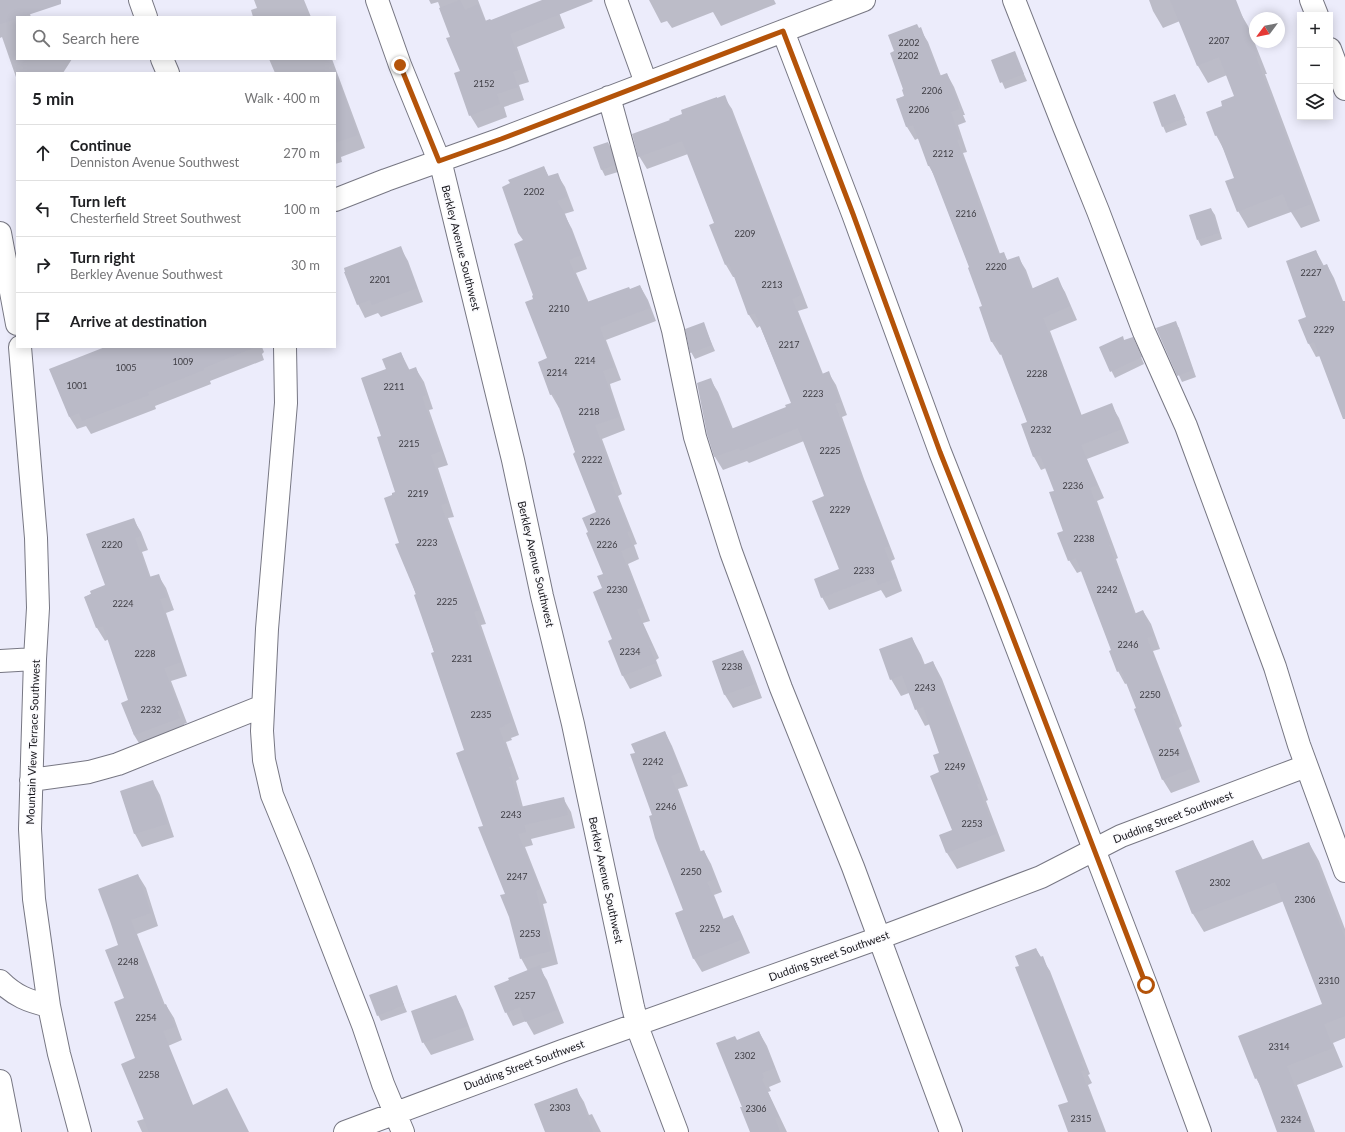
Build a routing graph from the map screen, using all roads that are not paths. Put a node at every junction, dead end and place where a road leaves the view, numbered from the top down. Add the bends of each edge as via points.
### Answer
1 (140, 0) edge
2 (377, 0) edge
3 (616, 0) edge
4 (864, 0) edge
5 (1014, 0) edge
6 (1312, 0) edge
7 (835, 5) edge
8 (1316, 12) edge
9 (146, 16) edge
10 (783, 31) junction
11 (1333, 57) edge
12 (162, 60) edge
13 (168, 72) edge
14 (646, 83) junction
15 (1345, 89) edge
16 (609, 97) junction
17 (439, 161) junction
18 (336, 200) edge
19 (0, 233) edge
20 (16, 319) edge
21 (20, 348) edge
22 (285, 348) edge
23 (35, 659) junction
24 (0, 661) edge
25 (263, 706) junction
26 (1306, 766) junction
27 (31, 780) junction
28 (1094, 850) junction
29 (1345, 872) edge
30 (879, 938) junction
31 (0, 981) edge
32 (49, 1006) junction
33 (638, 1024) junction
34 (0, 1082) edge
35 (399, 1122) edge
36 (10, 1132) edge
37 (80, 1132) edge
38 (345, 1132) edge
39 (677, 1132) edge
40 (951, 1132) edge
41 (1200, 1132) edge

1 - 9 street
2 - 17 street, Berkley Avenue Southwest
3 - 14 street
4 - 7 street
5 - 26 street via 1144,332 1186,426 1275,667
6 - 8 street
7 - 10 street
10 - 14 street
10 - 28 street via 940,452
11 - 15 street
12 - 13 street
14 - 16 street
16 - 17 street
16 - 30 street via 672,330 695,437 731,552 781,688
17 - 18 street
17 - 33 street, Berkley Avenue Southwest via 513,460 542,596 574,724
19 - 20 street
21 - 23 street, Mountain View Terrace Southwest via 36,538 38,608
22 - 25 street via 286,404
23 - 24 street
23 - 27 street, Mountain View Terrace Southwest
25 - 27 street via 118,764 89,772
25 - 35 street via 264,760 272,795
26 - 28 street, Dudding Street Southwest via 1121,836
26 - 29 street
27 - 32 street, Mountain View Terrace Southwest via 30,829 34,899
28 - 30 street, Dudding Street Southwest via 1041,877
28 - 41 street
30 - 33 street, Dudding Street Southwest
30 - 40 street
31 - 32 street via 9,990 28,1001
32 - 37 street, Mountain View Terrace Southwest
33 - 35 street, Dudding Street Southwest via 562,1051
33 - 39 street, Berkley Avenue Southwest
34 - 36 street
35 - 38 street, Dudding Street Southwest

